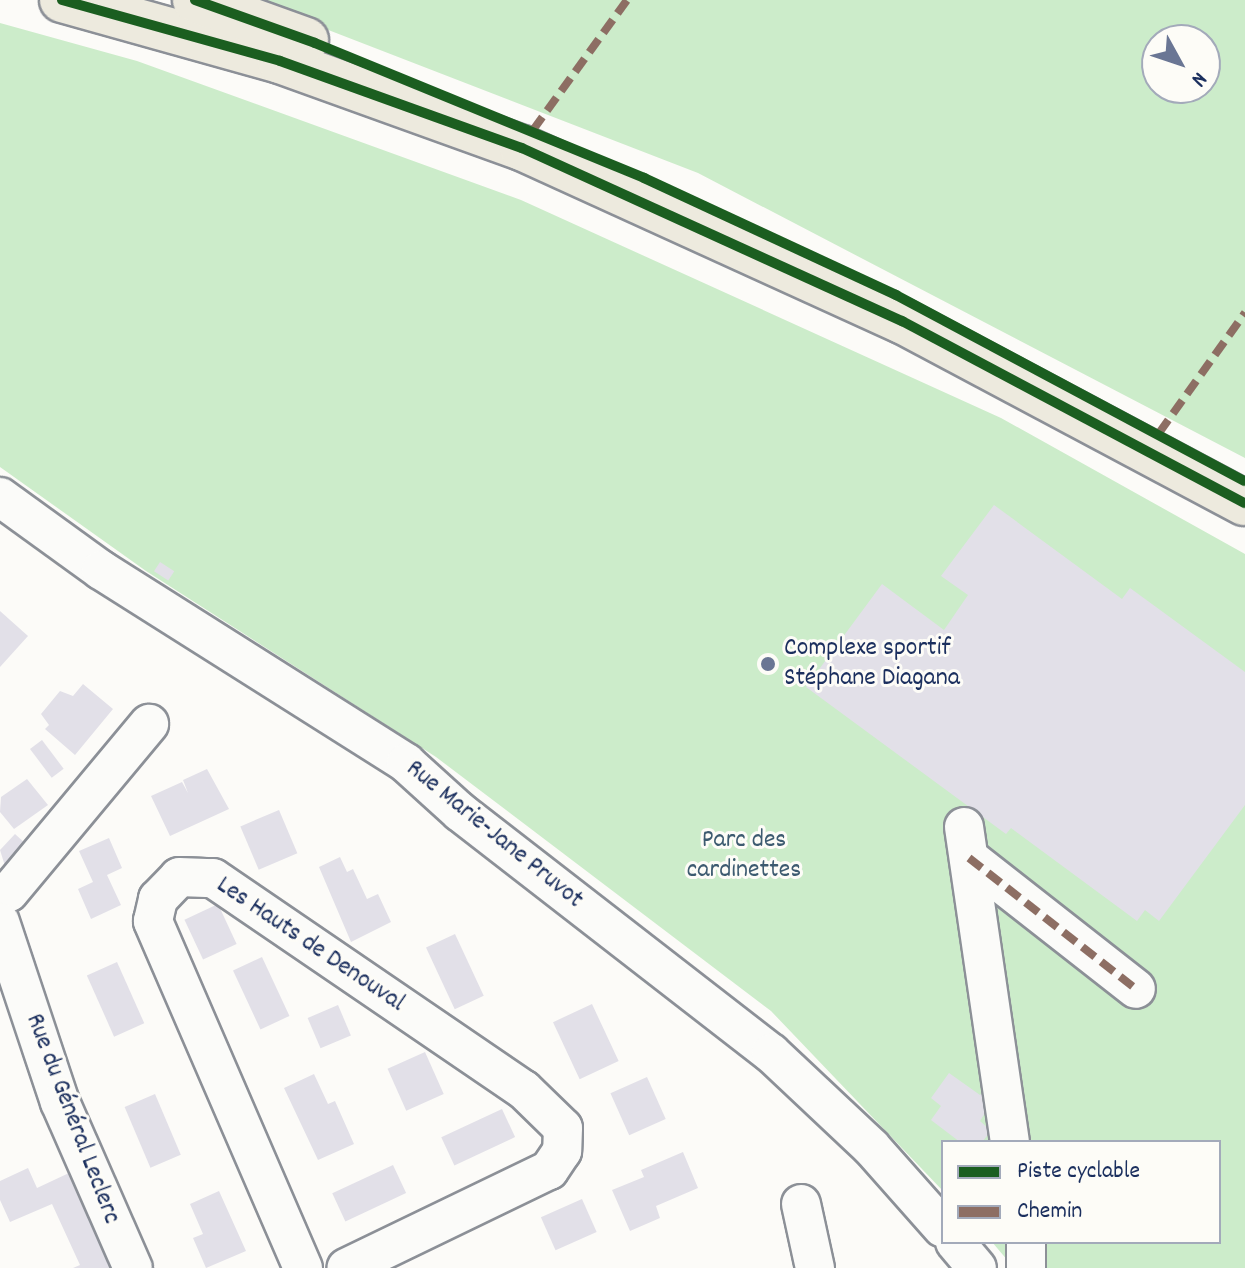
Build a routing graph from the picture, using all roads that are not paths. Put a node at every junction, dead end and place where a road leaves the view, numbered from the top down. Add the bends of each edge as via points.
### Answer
1 (62, 0) edge
2 (195, 0) edge
3 (1245, 481) edge
4 (0, 497) edge
5 (1245, 503) edge
6 (149, 724) dead end
7 (0, 895) edge
8 (0, 922) edge
9 (1136, 989) dead end
10 (1010, 1140) edge
11 (801, 1204) dead end
12 (941, 1226) edge
13 (957, 1244) edge
14 (1026, 1244) edge
15 (133, 1268) edge
16 (303, 1268) edge
17 (346, 1268) edge
18 (815, 1268) edge
19 (977, 1268) edge
20 (1026, 1268) edge

1 - 5 main road via 280,61 536,154 902,321
2 - 3 main road via 533,130 728,216 980,338
4 - 12 street, Rue Marie-Jane Pruvot via 101,570 406,763 460,812 771,1053 871,1147
6 - 7 street via 9,892
8 - 15 street, Rue du Général Leclerc via 60,1102
9 - 10 street via 967,842
11 - 18 street
13 - 19 street
14 - 20 street
16 - 17 street, Les Hauts de Denouval via 153,921 158,899 179,877 213,878 524,1090 563,1128 562,1151 549,1170

